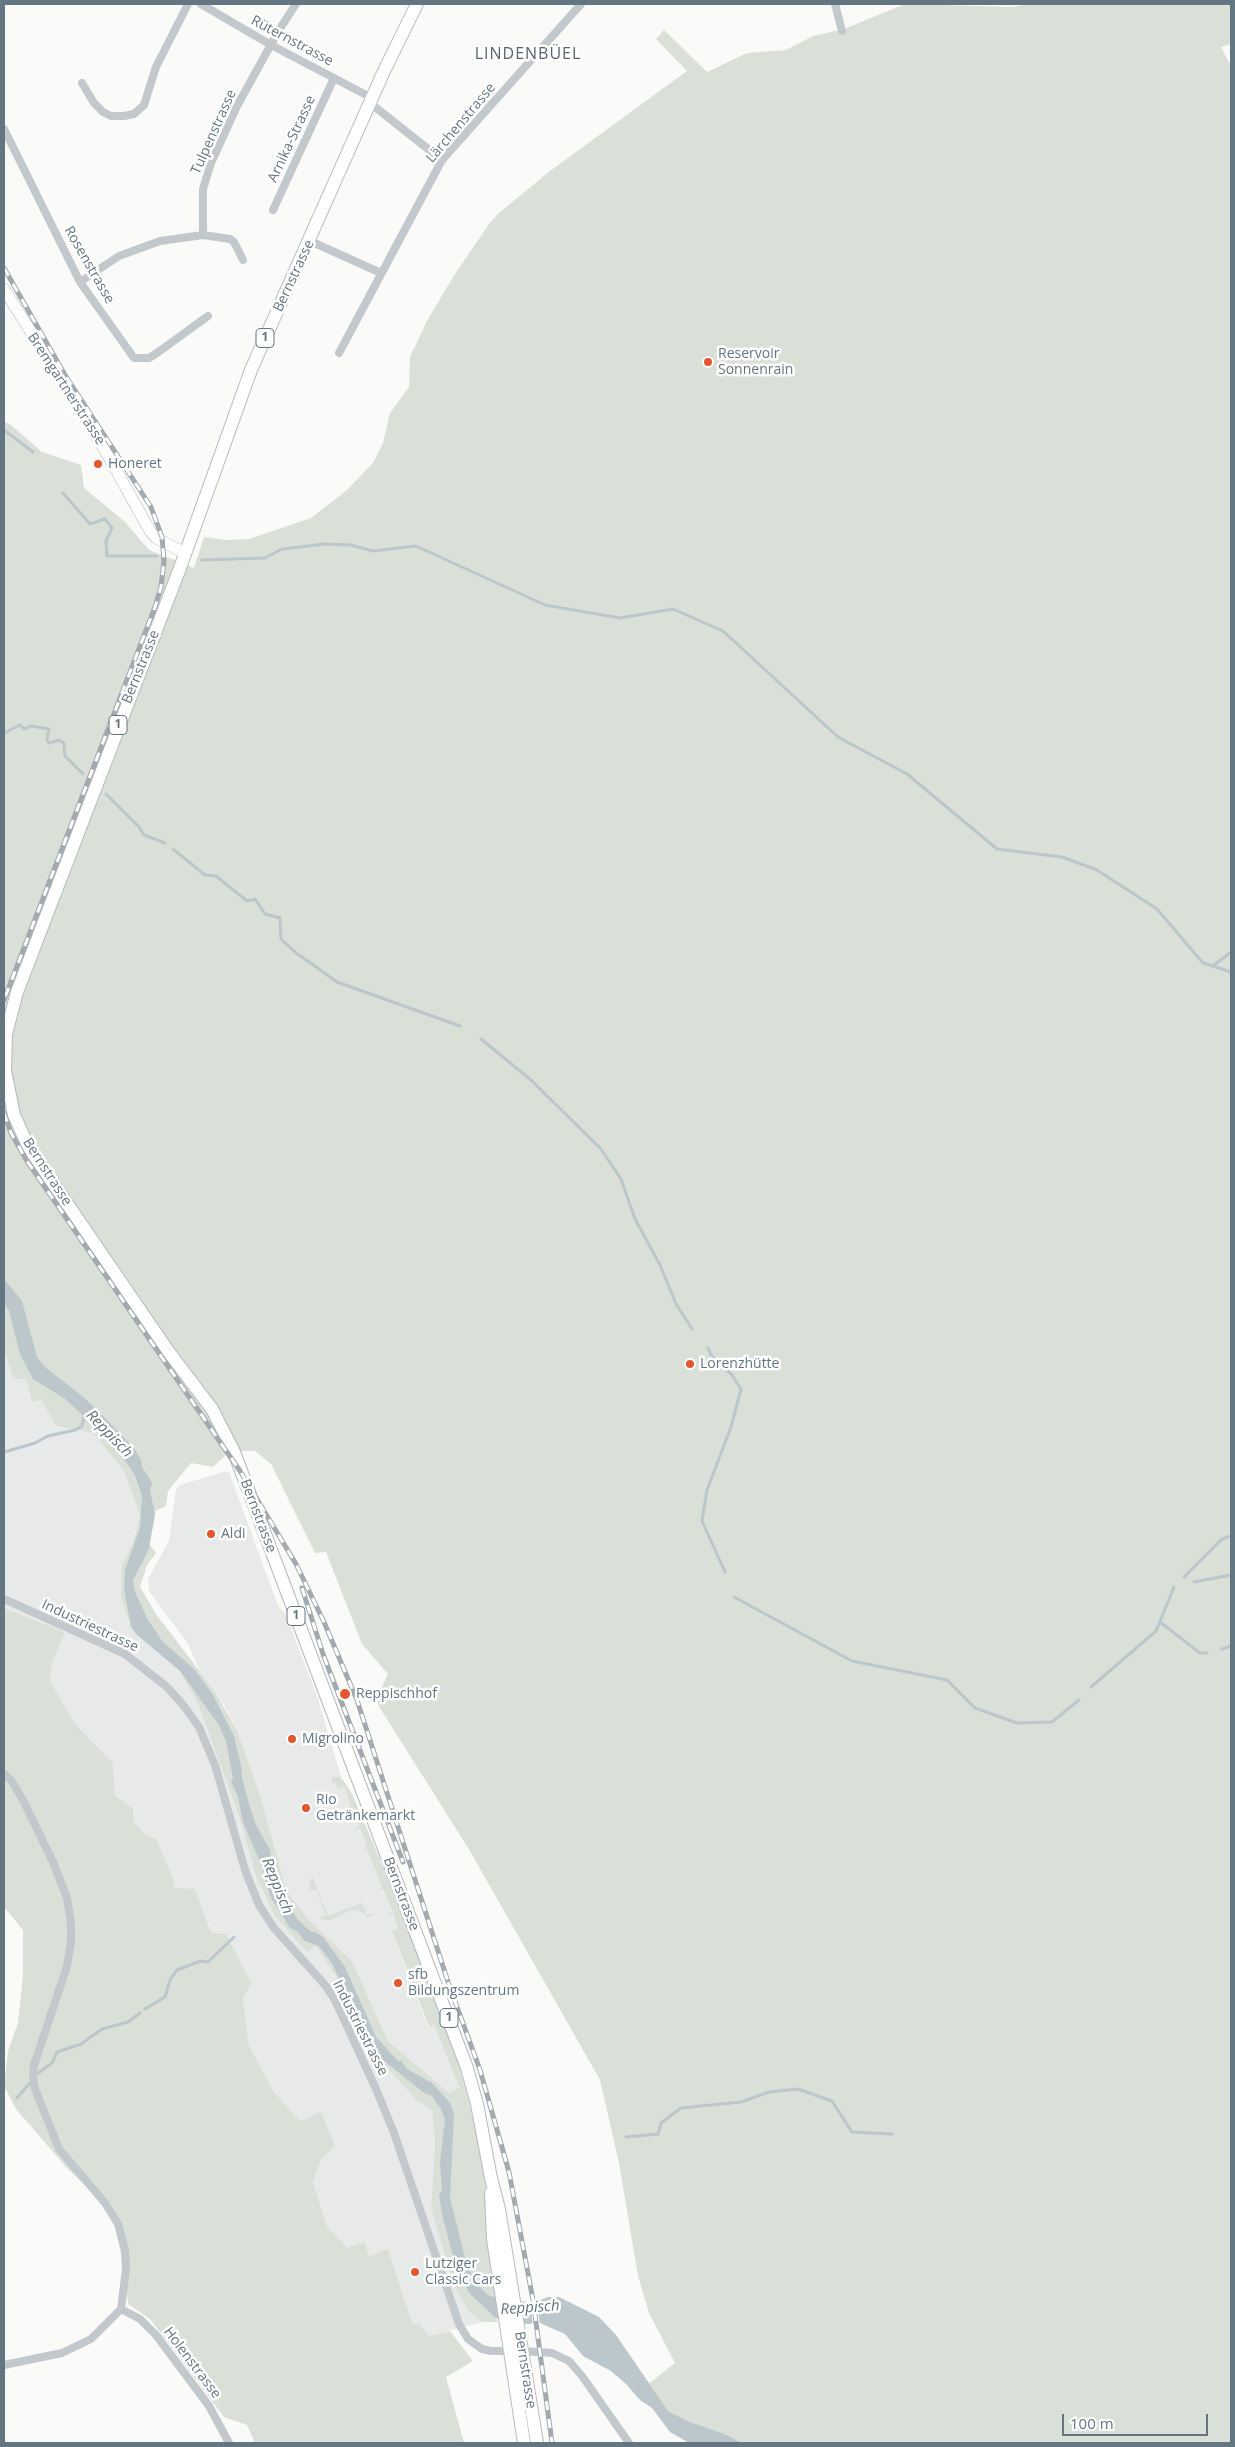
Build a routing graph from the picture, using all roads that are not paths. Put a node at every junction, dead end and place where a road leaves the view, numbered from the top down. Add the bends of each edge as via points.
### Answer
1 (188, 4) edge
2 (201, 4) edge
3 (296, 4) edge
4 (417, 4) edge
5 (581, 4) edge
6 (835, 4) edge
7 (212, 6) edge
8 (842, 31) dead end
9 (270, 45) junction
10 (334, 78) junction
11 (82, 83) dead end
12 (371, 101) junction
13 (4, 129) edge
14 (442, 160) junction
15 (274, 210) dead end
16 (204, 235) junction
17 (310, 241) junction
18 (243, 260) dead end
19 (381, 273) junction
20 (80, 282) junction
21 (4, 289) edge
22 (208, 316) dead end
23 (339, 353) dead end
24 (185, 553) junction
25 (4, 1599) edge
26 (4, 1774) edge
27 (121, 2309) junction
28 (516, 2351) junction
29 (4, 2365) edge
30 (230, 2443) edge
31 (524, 2443) edge
32 (537, 2443) edge
33 (629, 2443) edge

1 - 11 street via 156,67 144,105 134,114 118,116 103,112
2 - 7 street, Rüternstrasse
3 - 9 street, Tulpenstrasse
4 - 12 main road, Bernstrasse / 1
5 - 14 street, Lärchenstrasse
6 - 8 street
7 - 9 street, Rüternstrasse
9 - 10 street, Rüternstrasse
9 - 16 street, Tulpenstrasse via 211,163 203,189
10 - 12 street, Rüternstrasse
10 - 15 street, Arnika-Strasse
12 - 14 street, Rüternstrasse
12 - 17 main road, Bernstrasse / 1
13 - 20 street, Rosenstrasse
14 - 19 street, Lärchenstrasse
16 - 18 street via 232,240
16 - 20 street via 160,241 119,256
17 - 19 street
17 - 24 main road, Bernstrasse / 1 via 250,370
19 - 23 street, Lärchenstrasse
20 - 22 street, Rosenstrasse via 134,358 149,358
21 - 24 main road, Bremgartnerstrasse via 101,443 150,532
24 - 28 main road, Bernstrasse / 1 via 16,992 6,1034 6,1083 14,1115 29,1148 212,1410 229,1442 459,2044 477,2104 499,2209
25 - 28 street, Industriestrasse via 125,1654 167,1687 199,1727 215,1764 245,1870 259,1905 274,1928 330,1992 376,2089 459,2324 468,2339 478,2347 492,2351
26 - 27 street via 23,1800 53,1862 67,1898 71,1923 67,1966 35,2060 33,2082 59,2149 106,2203 121,2232 126,2269
27 - 29 street via 95,2335 75,2349
27 - 30 street, Holenstrasse via 156,2335 209,2406
28 - 31 main road, Bernstrasse / 1
28 - 32 main road, Bernstrasse / 1
28 - 33 street, Industriestrasse via 552,2353 569,2361

